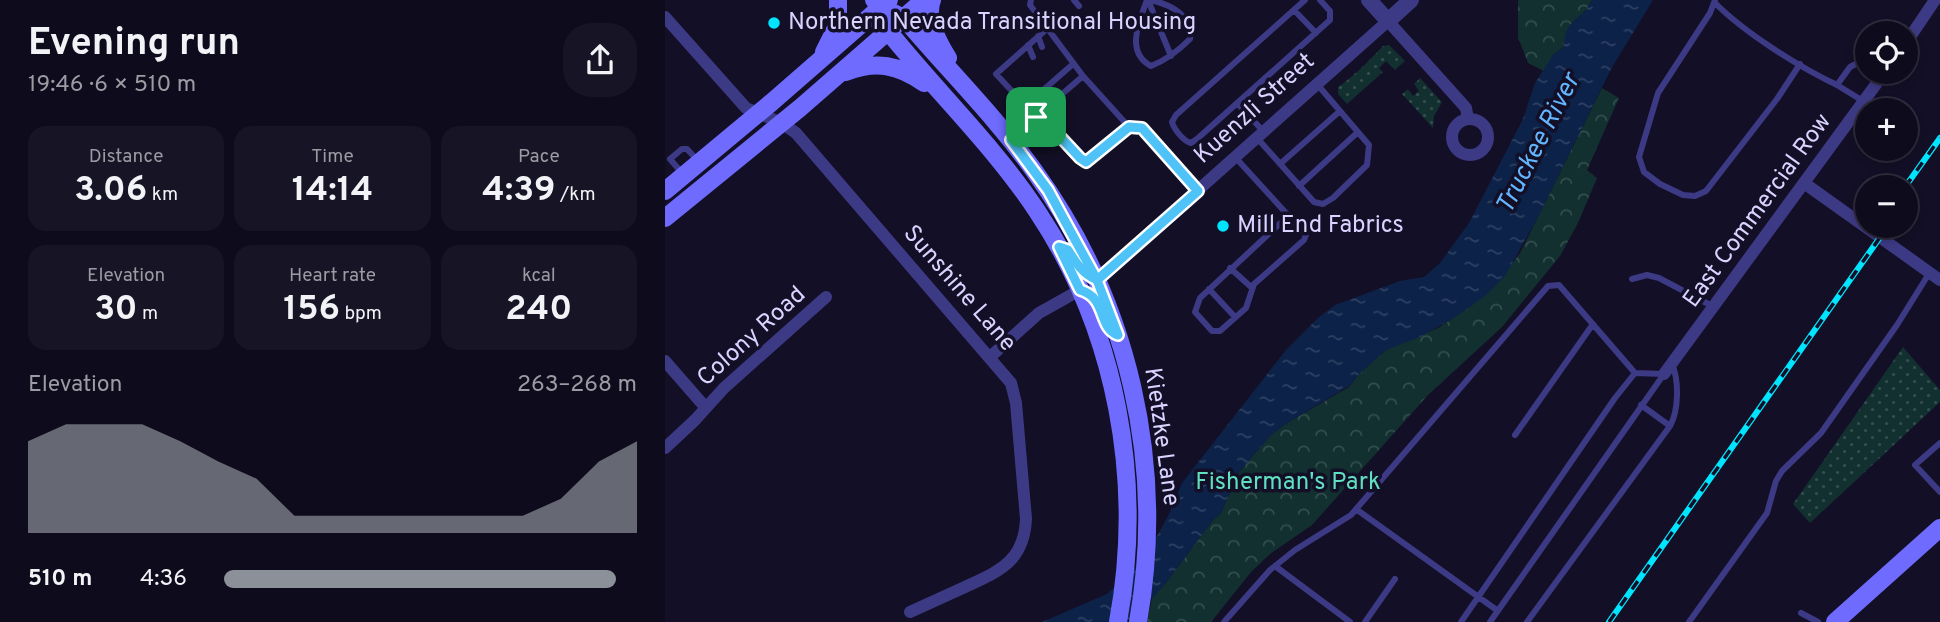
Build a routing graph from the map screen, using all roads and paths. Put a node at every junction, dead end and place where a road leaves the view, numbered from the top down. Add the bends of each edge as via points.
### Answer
1 (838, 0) edge
2 (924, 0) edge
3 (932, 0) edge
4 (1031, 0) edge
5 (1149, 0) edge
6 (1305, 0) edge
7 (1320, 0) edge
8 (1369, 0) edge
9 (1411, 0) edge
10 (1935, 0) edge
11 (881, 2) edge
12 (1715, 2) edge
13 (1294, 10) junction
14 (665, 17) edge
15 (904, 18) junction
16 (1388, 21) junction
17 (1918, 25) edge
18 (1049, 27) junction
19 (888, 32) junction
20 (1316, 33) junction
21 (1038, 36) junction
22 (1028, 45) junction
23 (1042, 47) dead end
24 (1017, 54) junction
25 (1033, 57) dead end
26 (1171, 57) junction
27 (816, 64) junction
28 (1073, 64) junction
29 (1800, 64) junction
30 (1855, 64) edge
31 (1021, 65) dead end
32 (1052, 69) dead end
33 (839, 75) junction
34 (1083, 76) junction
35 (1042, 78) dead end
36 (1056, 78) junction
37 (1317, 84) junction
38 (1837, 85) junction
39 (1047, 87) junction
40 (1031, 88) dead end
41 (1035, 96) junction
42 (1857, 98) edge
43 (977, 102) junction
44 (1237, 103) junction
45 (951, 105) junction
46 (1025, 106) junction
47 (1340, 111) junction
48 (1855, 113) edge
49 (758, 114) junction
50 (1038, 116) junction
51 (1468, 120) dead end
52 (782, 123) junction
53 (1129, 127) junction
54 (1358, 132) junction
55 (1260, 135) junction
56 (1011, 140) junction
57 (1235, 157) junction
58 (1280, 164) junction
59 (1804, 183) junction
60 (1299, 186) junction
61 (665, 191) edge
62 (1198, 191) junction
63 (671, 212) edge
64 (1288, 216) junction
65 (1059, 247) junction
66 (1230, 268) junction
67 (1935, 276) edge
68 (1632, 279) dead end
69 (1097, 280) junction
70 (1251, 288) junction
71 (1209, 289) junction
72 (1080, 290) junction
73 (826, 297) dead end
74 (1714, 307) junction
75 (1235, 317) junction
76 (1593, 324) junction
77 (1118, 335) junction
78 (990, 357) junction
79 (665, 361) edge
80 (1668, 369) junction
81 (1635, 373) junction
82 (1641, 405) junction
83 (706, 408) junction
84 (1670, 426) junction
85 (1515, 435) dead end
86 (1940, 443) edge
87 (666, 445) edge
88 (1940, 492) edge
89 (1356, 509) junction
90 (1940, 528) edge
91 (1275, 566) junction
92 (1395, 579) dead end
93 (1478, 596) junction
94 (1498, 611) junction
95 (910, 612) dead end
96 (1801, 613) dead end
97 (1494, 621) edge
98 (1118, 622) edge
99 (1138, 622) edge
100 (1224, 622) edge
101 (1350, 622) edge
102 (1365, 622) edge
103 (1461, 622) edge
104 (1527, 622) edge
105 (1689, 622) edge
106 (1818, 622) edge
107 (1835, 622) edge

1 - 27 main road via 838,24
2 - 15 main road
3 - 43 main road via 930,17 939,41
4 - 18 lane via 1030,5
5 - 26 lane
5 - 26 lane via 1179,11 1191,32 1190,39
5 - 26 lane via 1135,34 1138,55 1151,66
6 - 13 lane
7 - 20 lane via 1331,16
8 - 16 street
9 - 16 street, Kuenzli Street
10 - 17 street
11 - 15 main road, Kietzke Lane
11 - 19 main road, Kietzke Lane
11 - 27 main road
12 - 29 lane via 1733,21
12 - 29 lane via 1658,93 1645,131 1639,157 1644,172 1660,184 1683,195 1706,191
13 - 20 lane
13 - 44 lane via 1177,115 1173,126 1191,143
14 - 49 street, Sunshine Lane via 741,103
15 - 19 main road
15 - 43 main road, Kietzke Lane
16 - 37 street, Kuenzli Street
16 - 51 street via 1466,108
18 - 21 lane
18 - 28 lane
19 - 33 main road
19 - 45 main road, Kietzke Lane
20 - 44 lane
21 - 22 lane
21 - 23 lane
22 - 24 lane
22 - 25 lane
24 - 31 lane
24 - 46 lane via 996,74
27 - 49 main road
28 - 34 lane
28 - 36 lane
29 - 38 lane
30 - 38 lane
32 - 36 lane
33 - 45 main road via 865,65 892,66 917,78
33 - 52 main road
34 - 50 lane
34 - 53 lane
35 - 39 lane
36 - 39 lane
37 - 47 lane
37 - 55 street, Kuenzli Street
38 - 42 lane
39 - 41 lane
40 - 41 lane
41 - 46 lane
43 - 56 main road, Kietzke Lane
44 - 55 lane
45 - 65 main road, Kietzke Lane via 1011,176
46 - 50 lane
47 - 54 lane
47 - 58 lane
48 - 59 street, East Commercial Row
49 - 52 street, Sunshine Lane
49 - 61 main road
49 - 63 main road via 753,130 700,175
50 - 53 lane via 1086,162
50 - 56 lane
52 - 63 main road
52 - 78 street, Sunshine Lane via 804,142
53 - 62 lane via 1142,128
54 - 60 lane
54 - 60 lane via 1369,145 1367,165 1333,198 1323,204 1314,202
55 - 57 street, Kuenzli Street
55 - 58 lane
56 - 69 main road, Kietzke Lane via 1048,190
57 - 62 street, Kuenzli Street
57 - 64 lane
58 - 60 lane
59 - 67 street
59 - 74 street, East Commercial Row
62 - 69 street, Kuenzli Street
64 - 66 lane
64 - 70 lane via 1306,236 1304,240
65 - 69 main road via 1068,250 1078,267
65 - 72 main road, Kietzke Lane
66 - 70 lane
66 - 71 lane
67 - 105 lane via 1821,433 1782,471 1767,513
68 - 74 lane via 1659,278
69 - 77 main road, Kietzke Lane
70 - 75 lane via 1246,308
71 - 75 lane
71 - 75 lane via 1195,312 1212,331 1220,331
72 - 77 main road via 1090,293 1108,327
72 - 78 street via 1039,313
72 - 98 main road, Kietzke Lane via 1106,362 1125,461 1129,522
73 - 83 street, Colony Road
74 - 80 street, East Commercial Row
76 - 81 lane
76 - 85 lane
76 - 89 lane via 1559,285 1548,286
77 - 99 main road, Kietzke Lane via 1138,414 1147,505
78 - 95 street, Sunshine Lane via 1011,383 1016,403 1026,519 1023,542 1002,569
79 - 83 street, Colony Road
80 - 81 lane
80 - 82 lane
80 - 84 lane via 1677,376 1675,417
81 - 93 lane
82 - 84 lane
82 - 94 lane
83 - 87 street, Colony Road
84 - 104 lane
86 - 88 lane via 1915,465
89 - 91 lane
89 - 93 lane
90 - 107 main road
91 - 100 lane
91 - 101 lane
92 - 102 lane
93 - 94 lane
93 - 103 lane
94 - 97 lane
96 - 106 lane

